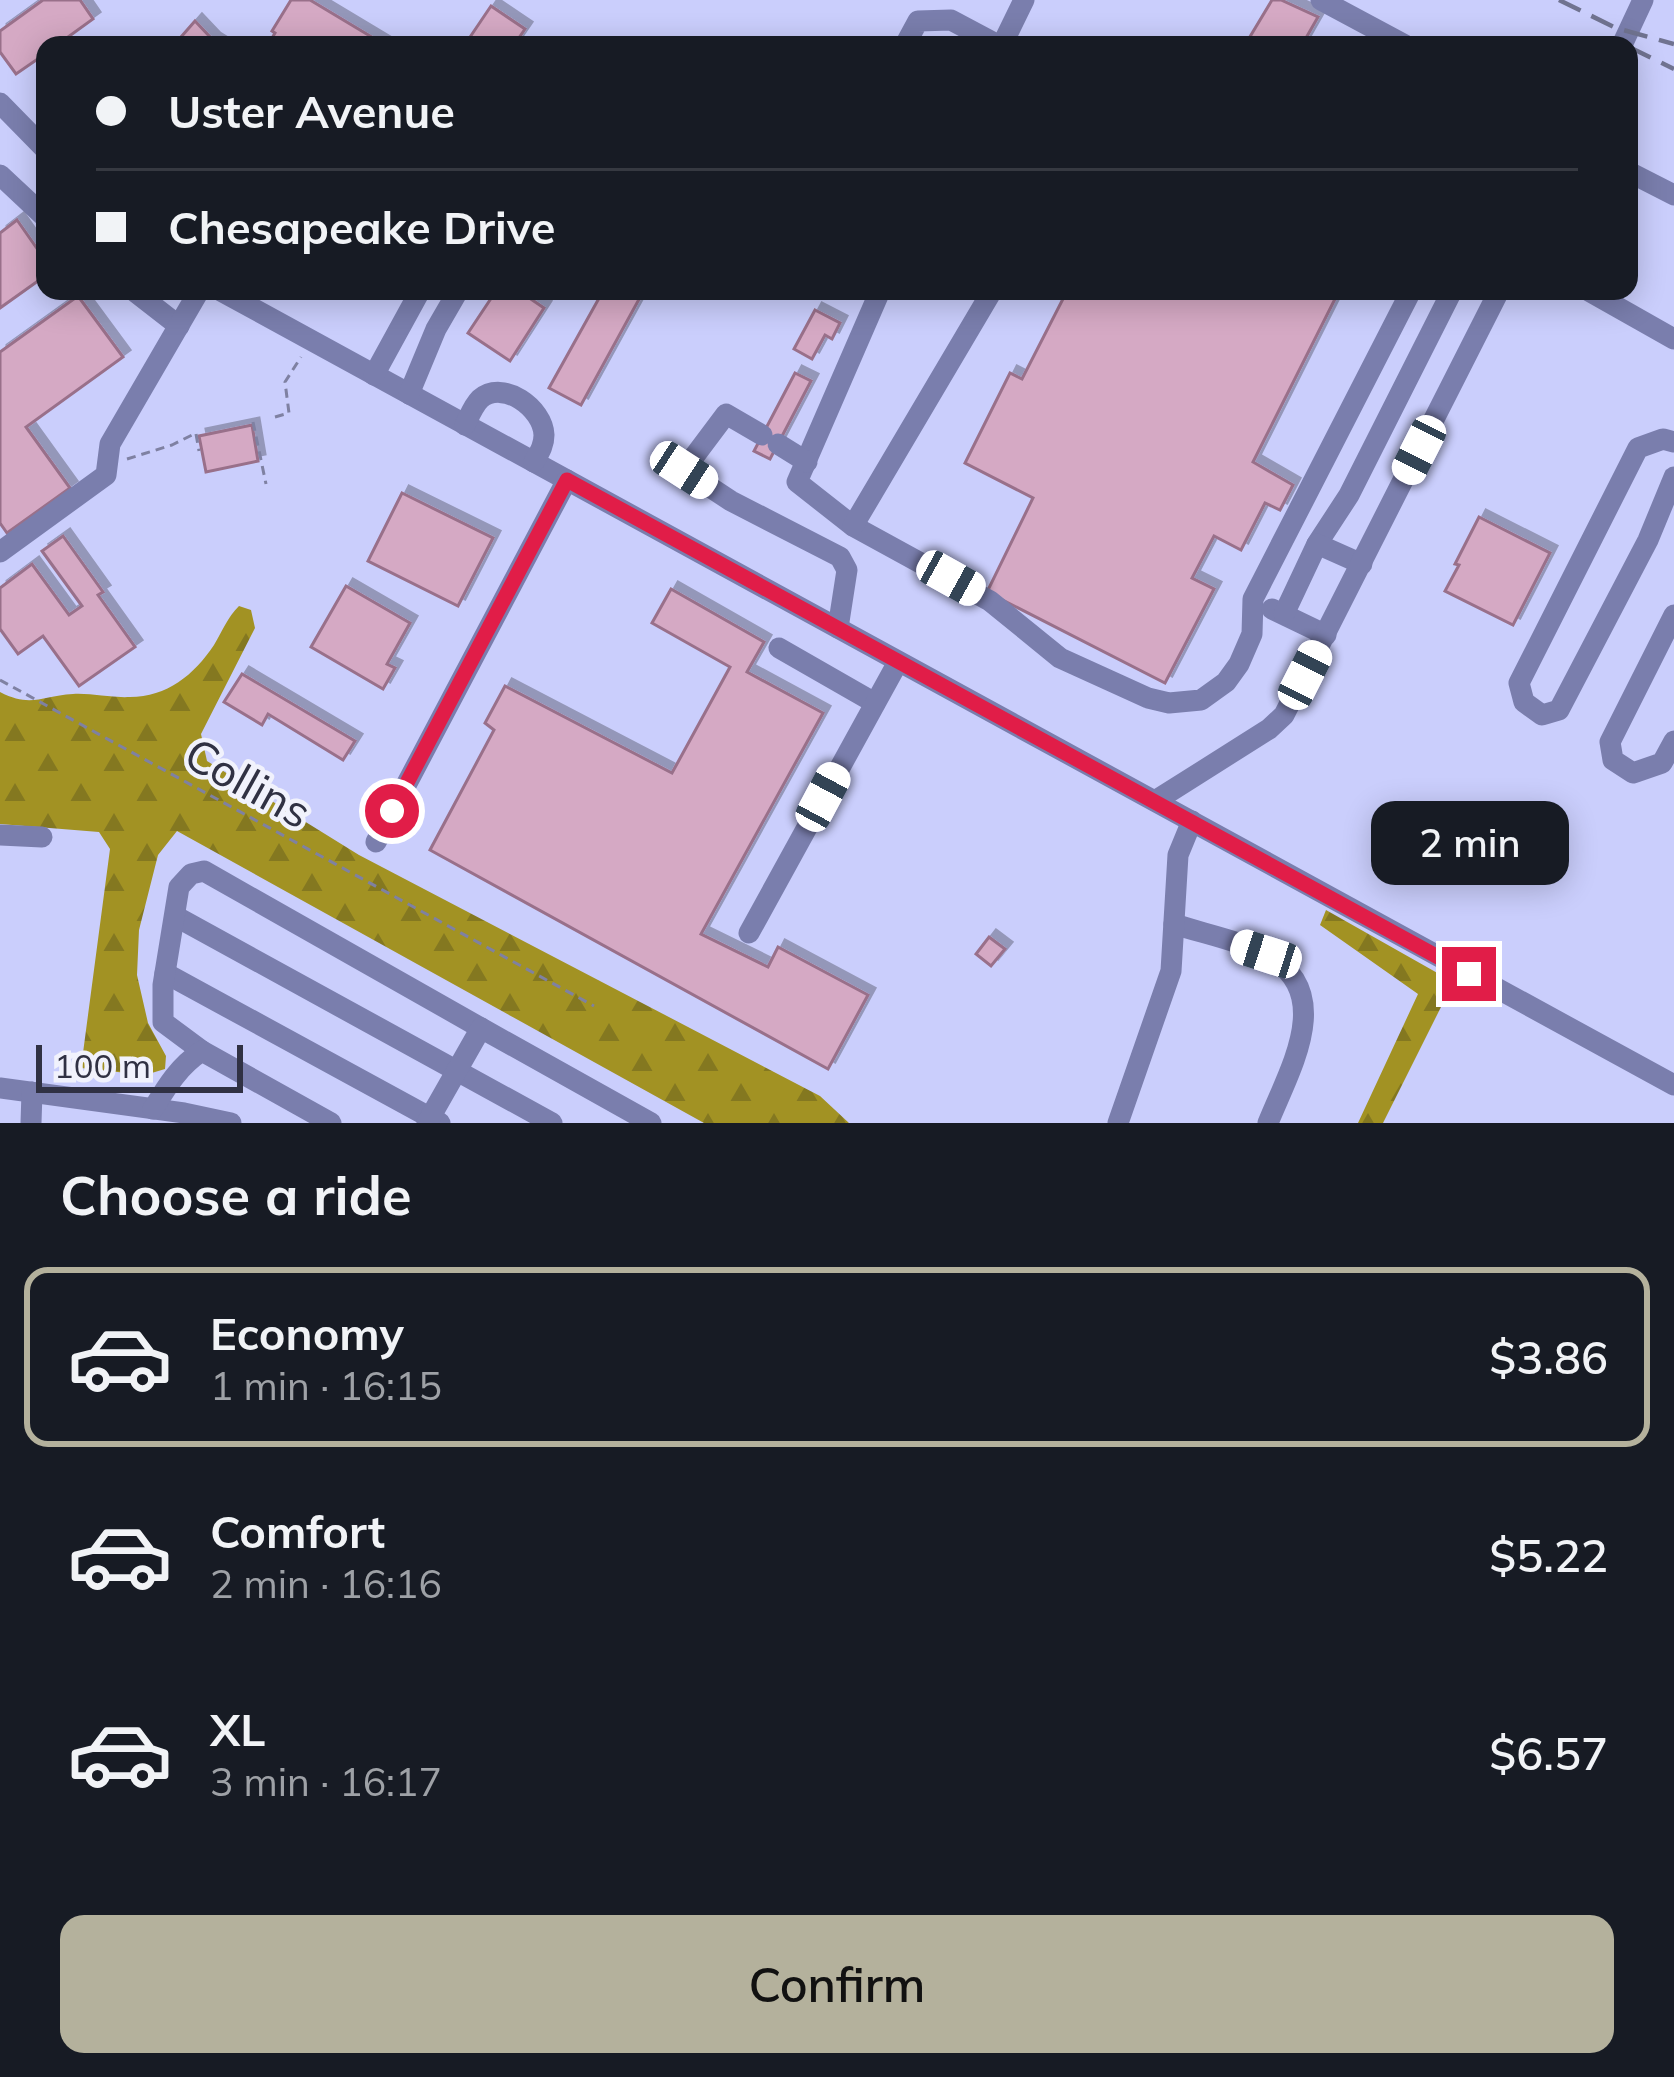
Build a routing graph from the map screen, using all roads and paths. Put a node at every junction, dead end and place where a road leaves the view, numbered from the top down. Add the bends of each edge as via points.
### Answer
1 (1024, 0) edge
2 (1322, 0) edge
3 (1643, 0) edge
4 (910, 36) edge
5 (982, 36) edge
6 (1005, 36) edge
7 (1388, 36) edge
8 (1626, 36) edge
9 (0, 103) edge
10 (36, 140) edge
11 (0, 175) edge
12 (1638, 177) edge
13 (1674, 195) edge
14 (36, 209) edge
15 (145, 300) edge
16 (194, 300) edge
17 (237, 300) edge
18 (415, 300) edge
19 (453, 300) edge
20 (876, 300) edge
21 (987, 300) edge
22 (1407, 300) edge
23 (1447, 300) edge
24 (1494, 300) edge
25 (1605, 300) edge
26 (178, 326) junction
27 (1674, 339) edge
28 (302, 356) dead end
29 (374, 375) junction
30 (409, 394) junction
31 (275, 418) dead end
32 (253, 422) dead end
33 (465, 425) junction
34 (1674, 442) edge
35 (199, 451) dead end
36 (123, 460) dead end
37 (534, 462) junction
38 (807, 462) junction
39 (1674, 477) edge
40 (567, 480) junction
41 (266, 484) dead end
42 (853, 526) junction
43 (1317, 544) junction
44 (0, 552) edge
45 (1362, 564) junction
46 (1253, 599) junction
47 (1284, 614) junction
48 (1674, 616) edge
49 (838, 628) junction
50 (1326, 635) junction
51 (779, 648) dead end
52 (898, 662) junction
53 (0, 680) edge
54 (875, 703) junction
55 (1674, 742) edge
56 (1155, 801) junction
57 (1192, 821) junction
58 (0, 836) edge
59 (42, 837) dead end
60 (376, 842) dead end
61 (175, 916) junction
62 (1174, 924) junction
63 (749, 933) dead end
64 (166, 973) junction
65 (594, 1006) dead end
66 (481, 1028) junction
67 (202, 1052) junction
68 (455, 1072) junction
69 (1674, 1085) edge
70 (0, 1088) edge
71 (32, 1092) junction
72 (153, 1109) junction
73 (432, 1121) edge
74 (31, 1123) edge
75 (231, 1123) edge
76 (331, 1123) edge
77 (551, 1123) edge
78 (651, 1123) edge
79 (1118, 1123) edge
80 (1268, 1123) edge

1 - 6 street
2 - 7 street
3 - 8 street
4 - 5 street via 918,21 951,20
9 - 10 street
11 - 14 street
12 - 13 street
15 - 26 street
16 - 26 street
17 - 29 street
18 - 29 street
19 - 30 street
20 - 38 street
21 - 42 street
22 - 46 street
23 - 43 street
24 - 45 street
25 - 27 street
26 - 44 street via 110,444 106,475
28 - 31 path via 285,382 289,413
29 - 30 street
30 - 33 street
32 - 41 path
33 - 37 street
33 - 37 street via 486,395 502,392 525,403 544,431
34 - 39 street via 1638,448 1519,683 1524,702 1542,715 1559,710
35 - 36 path via 194,434
37 - 40 street
38 - 42 street via 797,482
38 - 49 street via 726,413 684,470 840,557 847,570
40 - 49 street
40 - 60 street
42 - 46 street via 990,601 1060,658 1169,703 1201,700 1226,682 1252,634
43 - 45 street
43 - 47 street
45 - 50 street
46 - 47 street
47 - 50 street
48 - 55 street via 1610,742 1612,760 1633,773 1662,763
49 - 52 street
50 - 56 street via 1280,721
51 - 54 street
52 - 54 street
52 - 56 street
53 - 65 path, Collins
54 - 63 street
56 - 57 street
57 - 62 street via 1178,855
57 - 69 street
58 - 59 street
61 - 64 street
61 - 66 street via 179,887 204,871
61 - 68 street
62 - 79 street via 1172,971
62 - 80 street via 1266,954 1295,977 1304,1032
64 - 67 street via 163,1022
64 - 73 street
66 - 68 street
66 - 78 street
67 - 72 street
67 - 76 street
68 - 73 street
68 - 77 street
70 - 71 street
71 - 72 street
71 - 74 street
72 - 75 street

